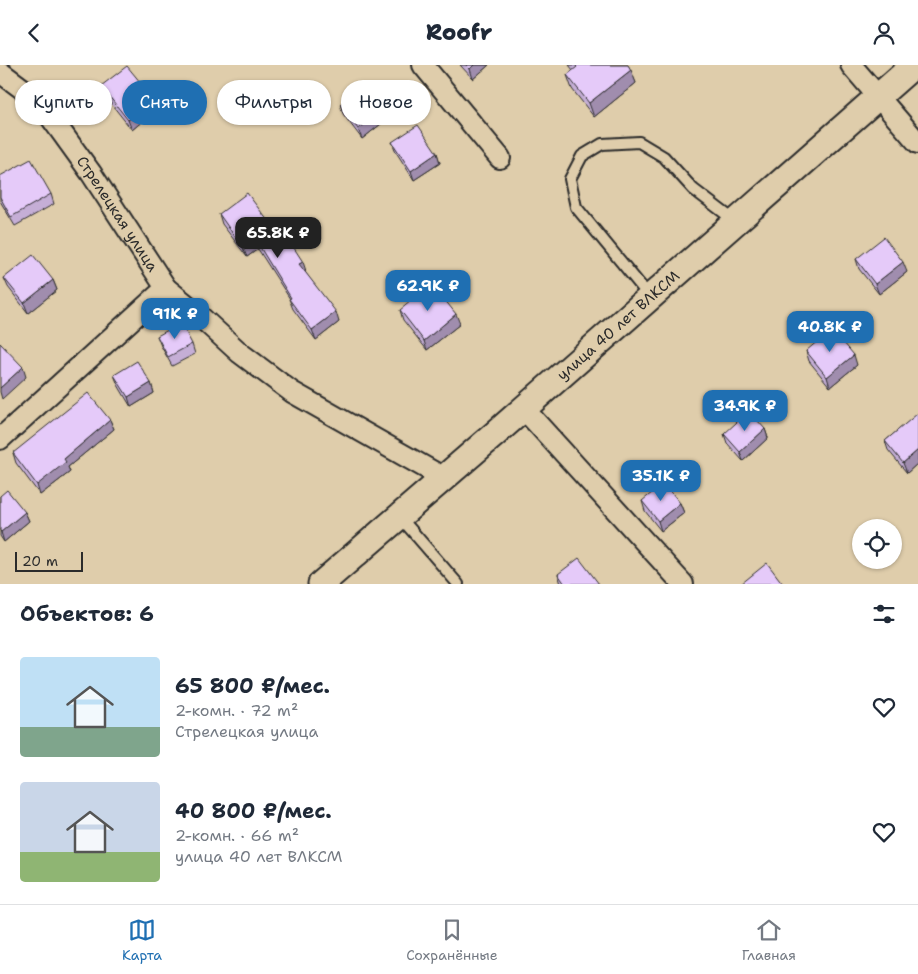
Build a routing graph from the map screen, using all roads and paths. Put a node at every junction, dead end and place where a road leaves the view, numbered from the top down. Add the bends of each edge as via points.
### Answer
1 (423, 65) edge
2 (851, 65) edge
3 (914, 65) edge
4 (0, 71) edge
5 (878, 97) junction
6 (918, 143) edge
7 (500, 158) dead end
8 (736, 221) junction
9 (166, 288) junction
10 (650, 297) junction
11 (524, 409) junction
12 (0, 439) edge
13 (444, 478) junction
14 (399, 516) junction
15 (321, 584) edge
16 (458, 584) edge
17 (683, 584) edge

1 - 7 street
2 - 5 street
3 - 5 street, улица 40 лет ВЛКСМ
4 - 9 street, Стрелецкая улица via 39,101 91,173
5 - 6 street
5 - 8 street, улица 40 лет ВЛКСМ
8 - 10 street, улица 40 лет ВЛКСМ
8 - 10 lane via 693,189 664,157 639,142 602,144 582,156 570,179 576,207
9 - 12 street
9 - 13 street, Стрелецкая улица via 240,353 292,392
10 - 11 street, улица 40 лет ВЛКСМ
11 - 13 street, улица 40 лет ВЛКСМ
11 - 17 street
13 - 14 street, улица 40 лет ВЛКСМ
14 - 15 street, улица 40 лет ВЛКСМ
14 - 16 lane

